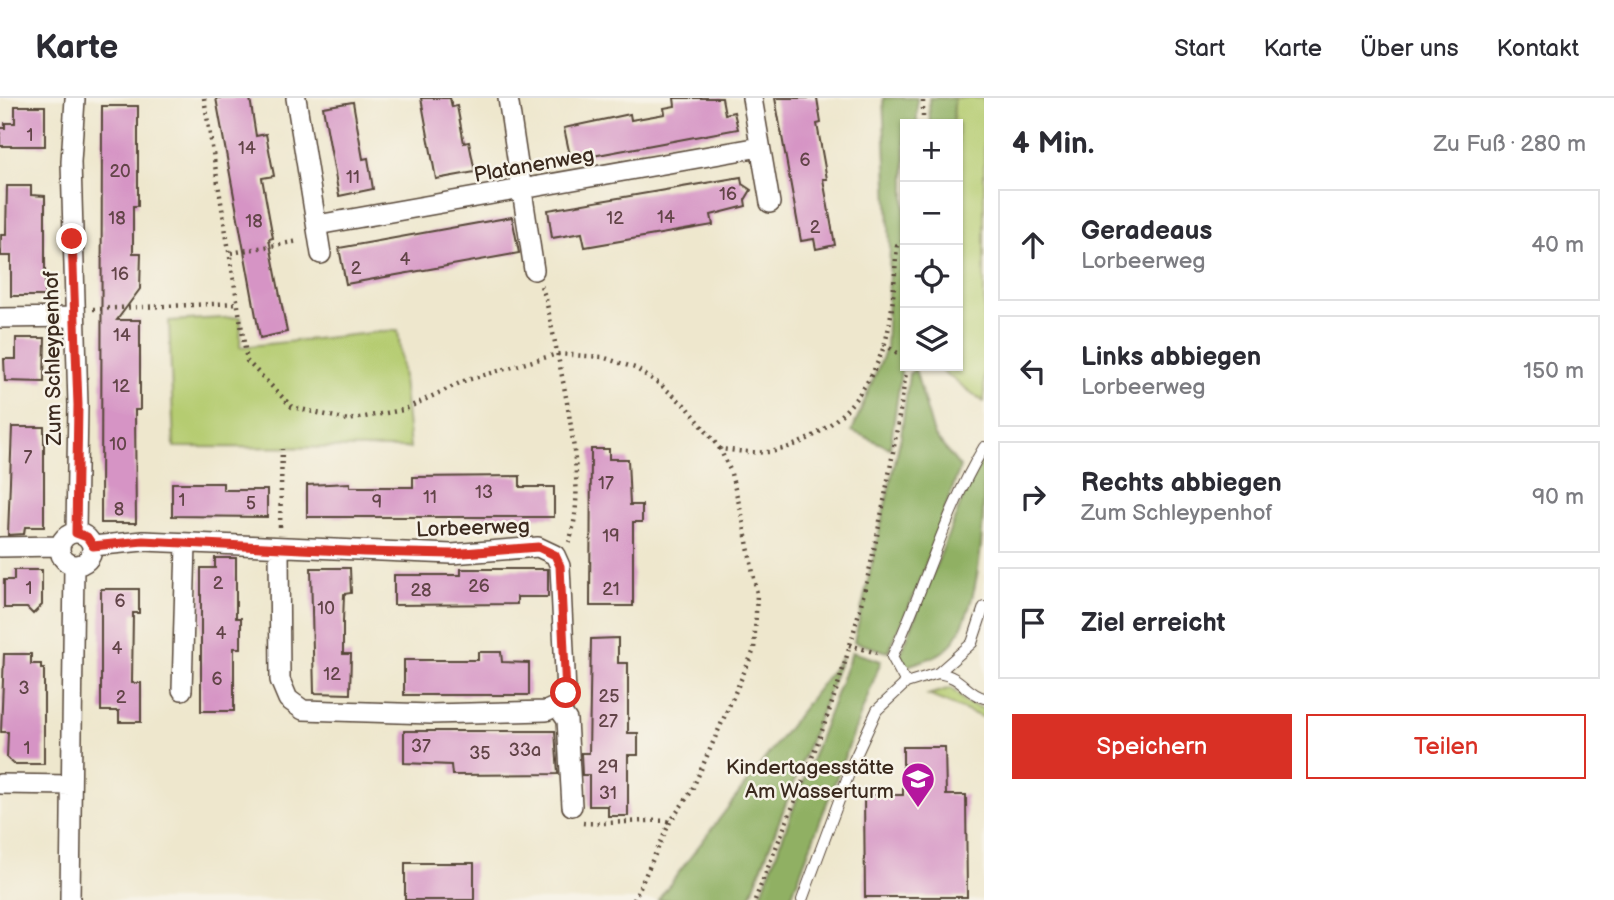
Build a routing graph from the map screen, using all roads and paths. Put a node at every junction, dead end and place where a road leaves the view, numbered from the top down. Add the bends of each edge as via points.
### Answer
1 (74, 98) edge
2 (85, 98) edge
3 (204, 98) edge
4 (296, 98) edge
5 (508, 98) edge
6 (752, 98) edge
7 (923, 98) edge
8 (923, 119) edge
9 (760, 147) junction
10 (522, 190) junction
11 (770, 203) dead end
12 (319, 239) junction
13 (900, 244) edge
14 (231, 253) junction
15 (534, 270) joint
16 (239, 303) junction
17 (75, 314) junction
18 (0, 318) edge
19 (884, 344) junction
20 (557, 354) junction
21 (900, 355) edge
22 (905, 371) edge
23 (984, 447) edge
24 (282, 449) dead end
25 (720, 449) junction
26 (76, 533) junction
27 (186, 544) junction
28 (59, 546) junction
29 (93, 546) junction
30 (0, 547) edge
31 (279, 549) junction
32 (75, 565) junction
33 (560, 566) junction
34 (984, 607) edge
35 (849, 645) junction
36 (892, 657) junction
37 (938, 673) junction
38 (906, 683) junction
39 (182, 690) dead end
40 (984, 698) edge
41 (557, 706) junction
42 (0, 785) edge
43 (71, 785) junction
44 (572, 806) joint
45 (670, 822) junction
46 (70, 900) edge
47 (634, 900) edge
48 (755, 900) edge
49 (802, 900) edge

1 - 2 street, Zum Schleypenhof
1 - 17 street, Zum Schleypenhof
3 - 14 path
4 - 12 street
5 - 10 street
6 - 9 street
7 - 8 path
9 - 10 street, Platanenweg
9 - 11 street
10 - 12 street, Platanenweg
10 - 15 street
12 - 14 path
13 - 19 path
14 - 16 path
15 - 20 path via 546,299
16 - 17 path
16 - 20 path via 247,360 292,407 348,420 403,410 464,381
17 - 18 street
17 - 26 street, Zum Schleypenhof
19 - 21 path
19 - 25 path via 858,398 814,437 778,450
20 - 25 path via 602,357 635,368 688,408
20 - 33 path via 574,457 576,503
22 - 35 path via 894,449
23 - 36 lane via 963,482
24 - 31 path
25 - 45 path via 742,515 757,594 754,650 691,792
26 - 28 street via 65,537
26 - 29 street via 87,537
27 - 29 street, Lorbeerweg via 143,541
27 - 31 street, Lorbeerweg
27 - 39 street
28 - 30 street
28 - 32 street via 64,560
29 - 32 street via 88,561
31 - 33 street, Lorbeerweg via 452,554 538,547 555,555
31 - 41 street via 280,680 288,699 303,710 431,714 546,711
32 - 43 street
33 - 41 street via 566,693
34 - 37 lane via 972,643
35 - 36 path
35 - 48 path via 827,716
36 - 38 lane
37 - 38 lane
37 - 40 lane via 954,676
38 - 49 lane via 877,710
41 - 44 street via 566,720
42 - 43 street
43 - 46 street
44 - 45 path via 575,818 583,823
45 - 47 path

